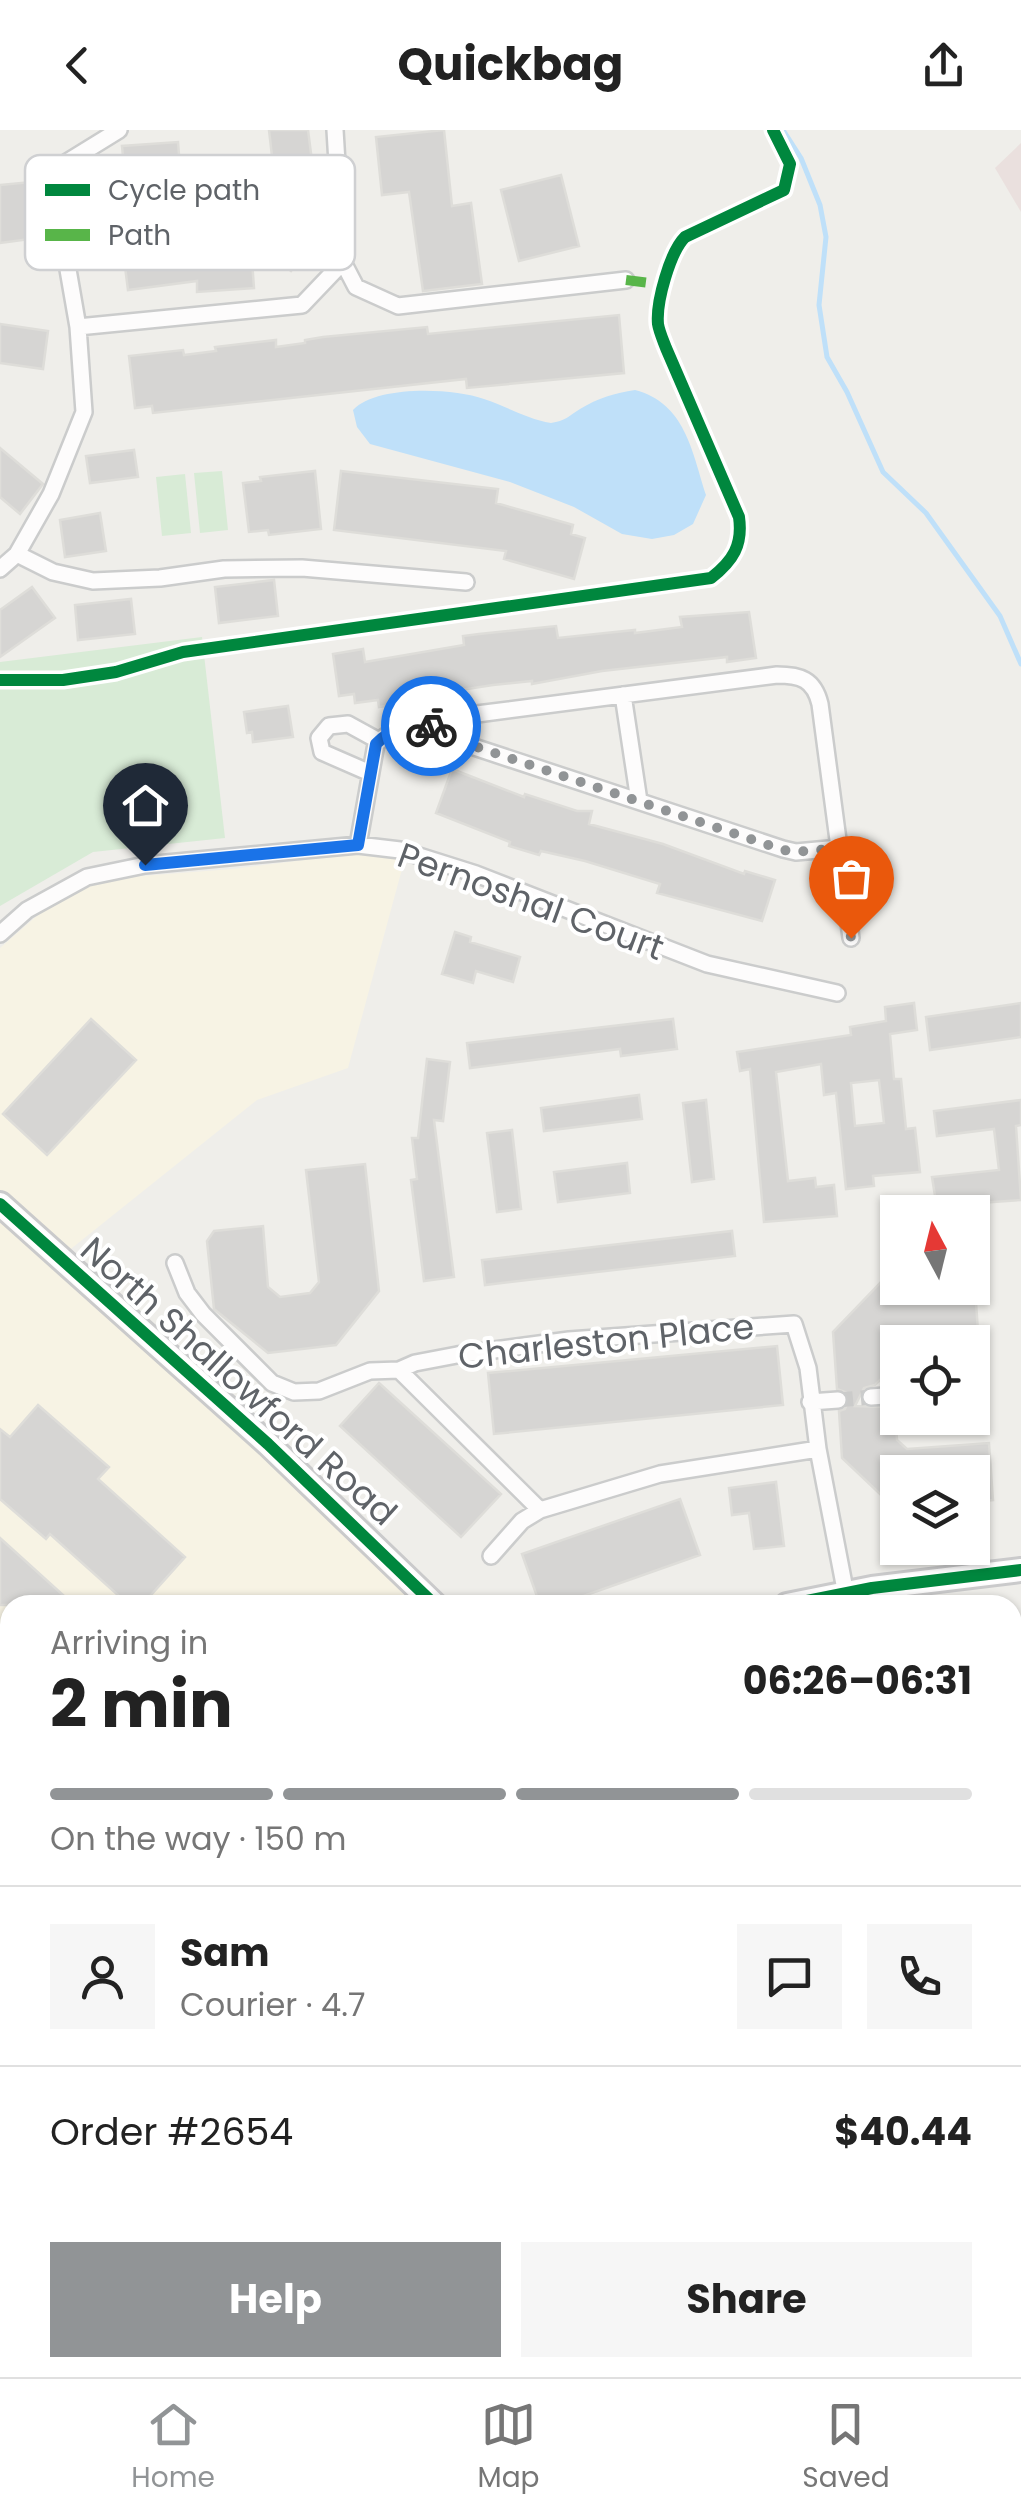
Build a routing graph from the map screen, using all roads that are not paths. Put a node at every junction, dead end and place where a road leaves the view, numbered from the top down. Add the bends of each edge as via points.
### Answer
1 (119, 130) edge
2 (335, 130) edge
3 (79, 155) edge
4 (337, 155) edge
5 (68, 270) edge
6 (335, 270) edge
7 (347, 270) edge
8 (626, 280) dead end
9 (78, 328) junction
10 (17, 554) junction
11 (0, 569) edge
12 (466, 582) dead end
13 (623, 695) junction
14 (444, 726) junction
15 (379, 741) junction
16 (370, 773) junction
17 (639, 802) junction
18 (358, 845) junction
19 (840, 848) junction
20 (0, 934) edge
21 (851, 938) dead end
22 (836, 993) dead end
23 (0, 1204) edge
24 (175, 1262) dead end
25 (399, 1370) junction
26 (880, 1396) edge
27 (871, 1397) tunnel mouth
28 (838, 1400) tunnel mouth
29 (810, 1402) junction
30 (818, 1449) junction
31 (540, 1510) junction
32 (491, 1556) dead end
33 (1021, 1570) edge
34 (425, 1595) edge
35 (846, 1595) edge
36 (866, 1595) edge

1 - 3 street
2 - 4 street
5 - 9 street
6 - 9 street via 302,305
7 - 8 street via 356,287 398,306
9 - 10 street via 84,412 51,494
10 - 11 street
10 - 12 street via 93,581 302,568
13 - 14 street via 478,714
13 - 17 street
13 - 19 street via 777,674 809,681 820,704
14 - 15 street via 400,728
14 - 17 street via 463,742
15 - 16 street
15 - 16 street via 348,724 330,726 320,738 322,752
16 - 18 street
17 - 19 street via 783,850
18 - 20 street, Pernoshal Court via 227,855 88,877 27,910
18 - 22 street, Pernoshal Court via 400,850 476,874 707,964
19 - 21 street
23 - 34 street, North Shallowford Road
24 - 25 street, Charleston Place via 202,1314 272,1384 319,1391 370,1371
25 - 29 street, Charleston Place via 550,1343 786,1322 799,1336
25 - 31 street, Charleston Place
26 - 27 street
28 - 29 street
29 - 30 street, Charleston Place
30 - 31 street via 660,1474
30 - 35 street, Charleston Place
31 - 32 street
33 - 36 street

